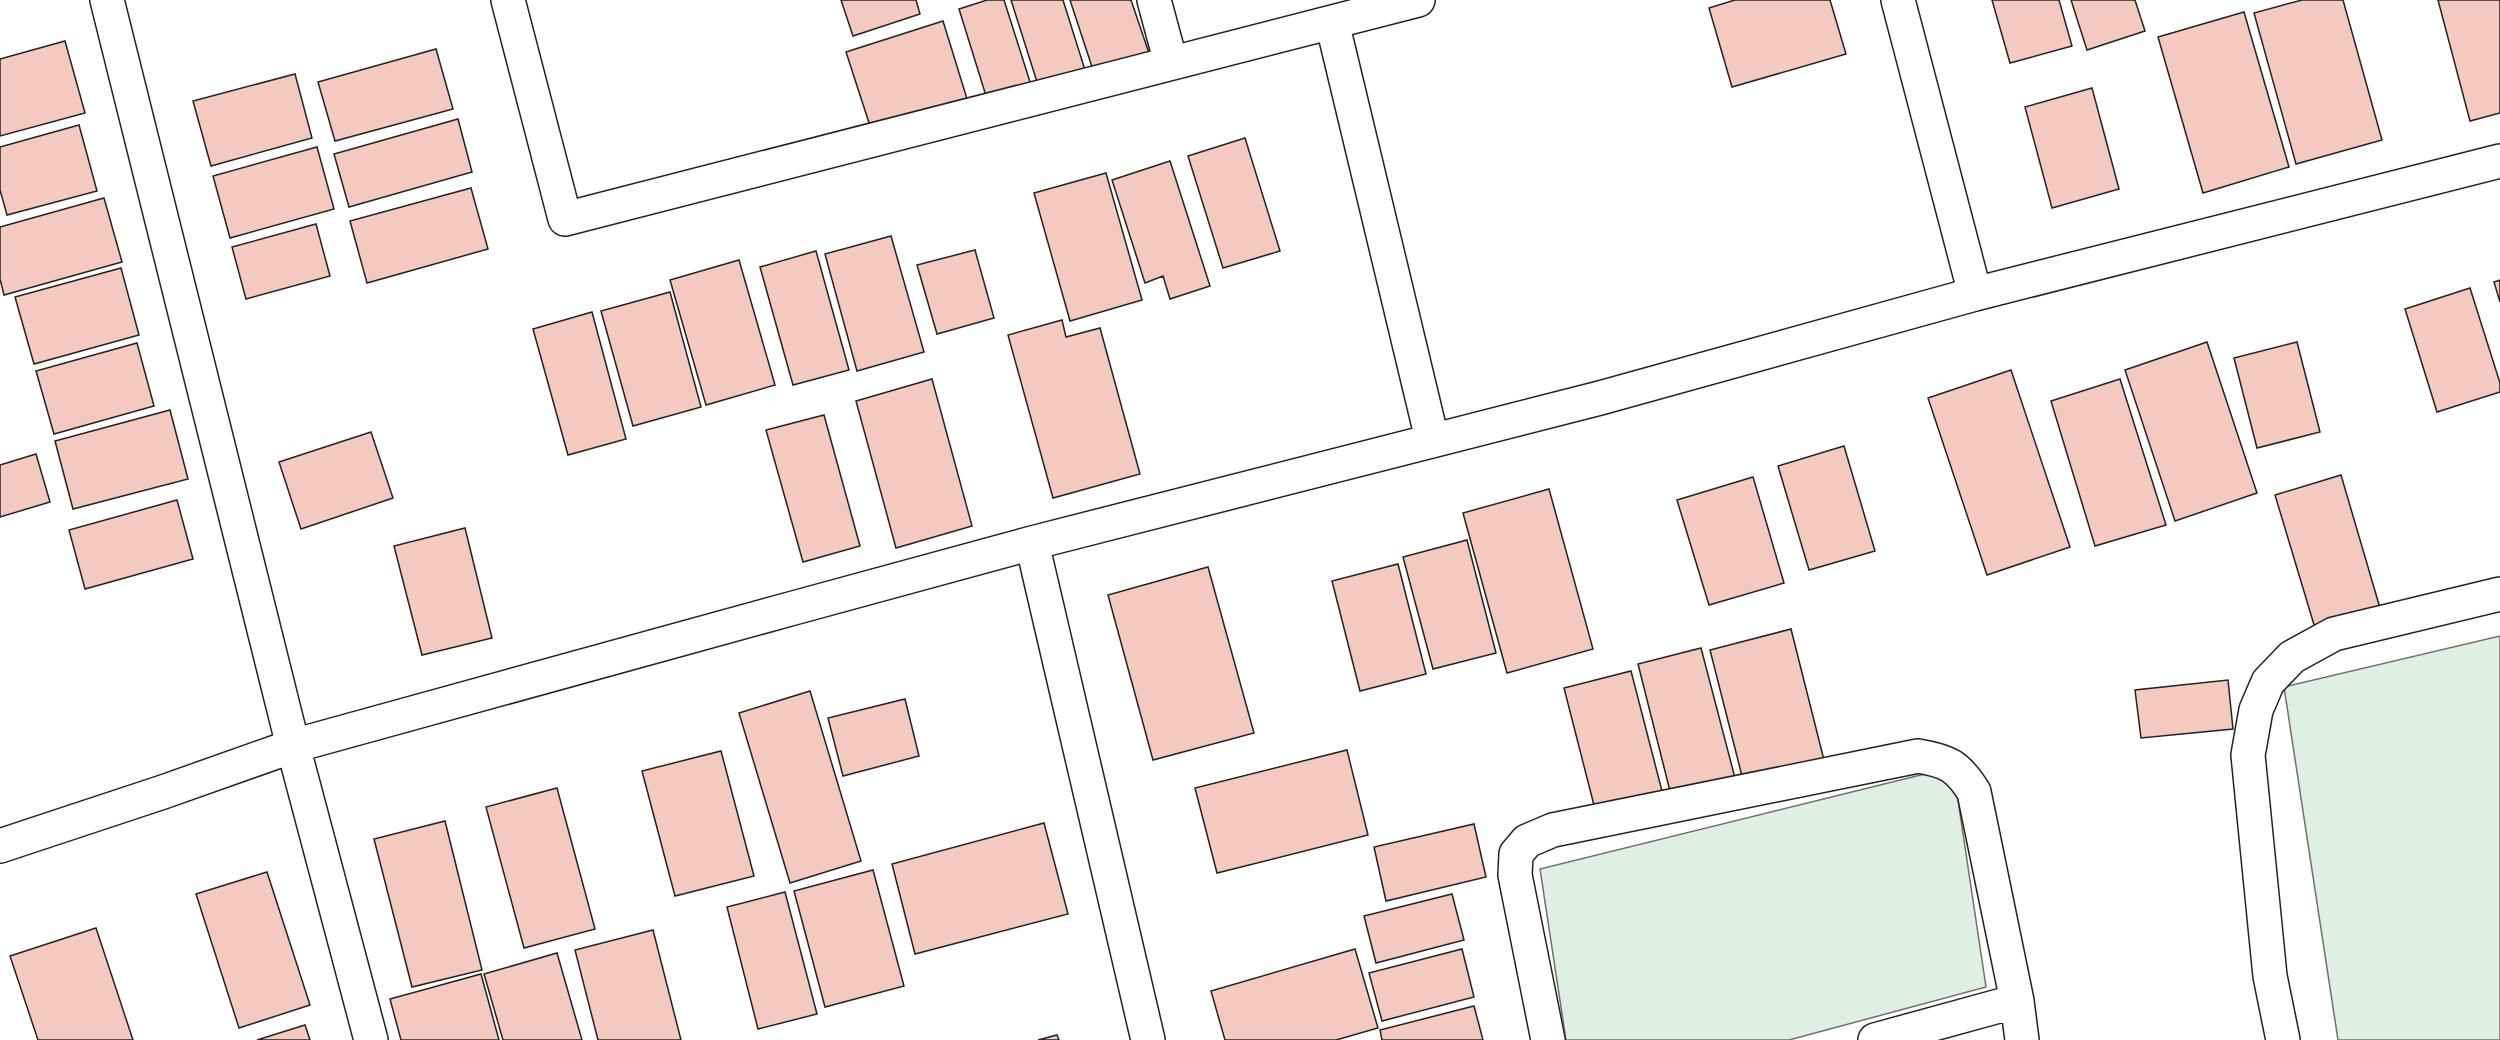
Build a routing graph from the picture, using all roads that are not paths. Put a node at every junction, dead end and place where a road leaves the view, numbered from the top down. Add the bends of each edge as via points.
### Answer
1 (107, 0) edge
2 (508, 0) edge
3 (1154, 0) edge
4 (1418, 0) edge
5 (1898, 0) edge
6 (1332, 22) junction
7 (1171, 63) junction
8 (2500, 161) edge
9 (1975, 294) junction
10 (1432, 439) junction
11 (1032, 543) junction
12 (2500, 594) edge
13 (294, 746) junction
14 (0, 846) edge
15 (2017, 1001) junction
16 (372, 1040) edge
17 (1148, 1040) edge
18 (1548, 1040) edge
19 (1875, 1040) edge
20 (2022, 1040) edge
21 (2283, 1040) edge

1 - 13 street
2 - 7 street via 565,219
3 - 7 street
4 - 6 street
5 - 9 street
6 - 7 street
6 - 10 street
8 - 9 street
9 - 10 street via 1600,398
10 - 11 street
11 - 13 street
11 - 17 street
12 - 21 street via 2334,634 2292,657 2268,682 2256,710 2248,755 2270,976
13 - 14 street
13 - 16 street
15 - 18 street via 1974,792 1963,774 1944,761 1918,756 1552,830 1527,841 1516,854 1515,875
15 - 19 street
15 - 20 street

